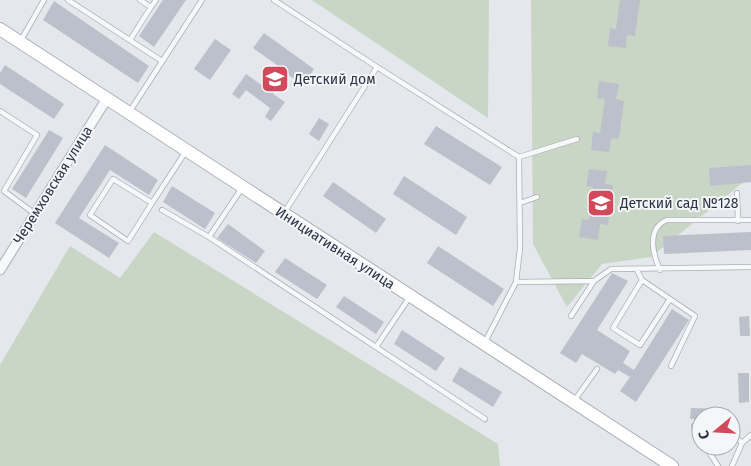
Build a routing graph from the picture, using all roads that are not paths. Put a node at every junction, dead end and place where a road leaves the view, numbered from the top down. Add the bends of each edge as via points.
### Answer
1 (44, 0) edge
2 (68, 0) edge
3 (140, 0) edge
4 (156, 0) edge
5 (202, 0) edge
6 (274, 0) edge
7 (151, 7) junction
8 (0, 29) edge
9 (130, 40) junction
10 (20, 42) junction
11 (162, 61) junction
12 (378, 67) junction
13 (106, 100) junction
14 (0, 111) edge
15 (128, 114) junction
16 (577, 139) dead end
17 (186, 151) junction
18 (519, 157) junction
19 (242, 188) junction
20 (2, 190) edge
21 (737, 193) dead end
22 (537, 197) dead end
23 (520, 202) junction
24 (152, 203) junction
25 (162, 210) dead end
26 (35, 214) junction
27 (283, 215) junction
28 (751, 220) edge
29 (738, 221) junction
30 (209, 237) junction
31 (751, 268) edge
32 (0, 270) edge
33 (638, 270) junction
34 (660, 270) junction
35 (642, 280) junction
36 (594, 281) junction
37 (516, 282) junction
38 (410, 297) junction
39 (670, 299) junction
40 (572, 316) dead end
41 (484, 344) junction
42 (376, 347) junction
43 (671, 366) dead end
44 (597, 369) dead end
45 (573, 402) junction
46 (485, 419) dead end
47 (751, 435) edge
48 (742, 443) joint
49 (672, 466) edge
50 (732, 466) edge

1 - 10 lane
2 - 9 lane
3 - 7 lane
4 - 7 lane
5 - 11 lane
6 - 12 lane
7 - 9 lane
8 - 10 main road, Инициативная улица
9 - 11 lane
10 - 13 main road, Инициативная улица
11 - 15 lane
12 - 18 lane
12 - 27 lane
13 - 15 main road, Инициативная улица
13 - 26 street, Черемховская улица
14 - 20 lane via 37,135
15 - 17 main road, Инициативная улица
16 - 18 lane
17 - 19 main road, Инициативная улица
17 - 24 lane
18 - 23 lane
19 - 27 main road, Инициативная улица
19 - 30 lane
20 - 26 lane
21 - 29 lane
22 - 23 lane
23 - 37 lane
24 - 24 lane via 113,179 90,216 128,241
25 - 30 lane
26 - 32 street, Черемховская улица
27 - 38 main road, Инициативная улица
28 - 29 lane
29 - 34 lane via 667,220 658,224 653,232 653,243
30 - 42 lane
31 - 34 lane
33 - 34 lane
33 - 35 lane
33 - 36 lane via 611,269
35 - 39 lane
35 - 39 lane via 613,328 640,345
36 - 37 lane
36 - 40 lane
37 - 41 lane
38 - 41 main road, Инициативная улица
38 - 42 lane
39 - 43 lane via 695,316
41 - 45 main road, Инициативная улица
42 - 46 lane
44 - 45 lane
45 - 49 main road, Инициативная улица
47 - 48 lane
48 - 50 lane

